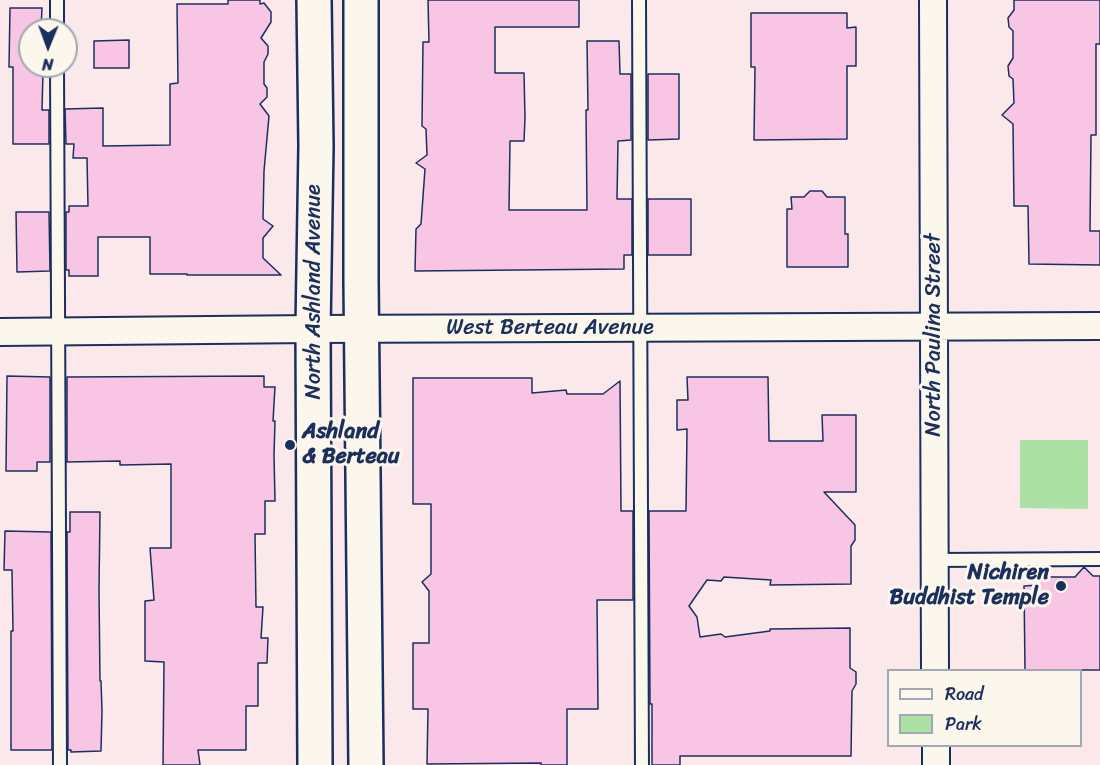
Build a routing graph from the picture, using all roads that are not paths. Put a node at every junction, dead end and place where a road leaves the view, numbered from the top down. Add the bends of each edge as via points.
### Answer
1 (57, 0) edge
2 (314, 0) edge
3 (361, 0) edge
4 (639, 0) edge
5 (933, 0) edge
6 (57, 18) edge
7 (57, 78) edge
8 (1100, 326) edge
9 (640, 327) junction
10 (934, 327) junction
11 (362, 328) junction
12 (313, 329) junction
13 (57, 331) junction
14 (0, 332) edge
15 (1100, 559) edge
16 (935, 560) junction
17 (935, 669) edge
18 (936, 747) edge
19 (60, 765) edge
20 (315, 765) edge
21 (366, 765) edge
22 (642, 765) edge
23 (936, 765) edge

1 - 6 lane
2 - 12 main road, North Ashland Avenue
3 - 11 main road
4 - 9 lane
5 - 10 street, North Paulina Street
7 - 13 lane
8 - 10 street, West Berteau Avenue
9 - 10 street, West Berteau Avenue
9 - 11 street, West Berteau Avenue
9 - 22 lane
10 - 16 street, North Paulina Street
11 - 12 street, West Berteau Avenue
11 - 21 main road
12 - 13 street, West Berteau Avenue
12 - 20 main road, North Ashland Avenue
13 - 14 street, West Berteau Avenue
13 - 19 lane
15 - 16 lane
16 - 17 street, North Paulina Street
18 - 23 street

